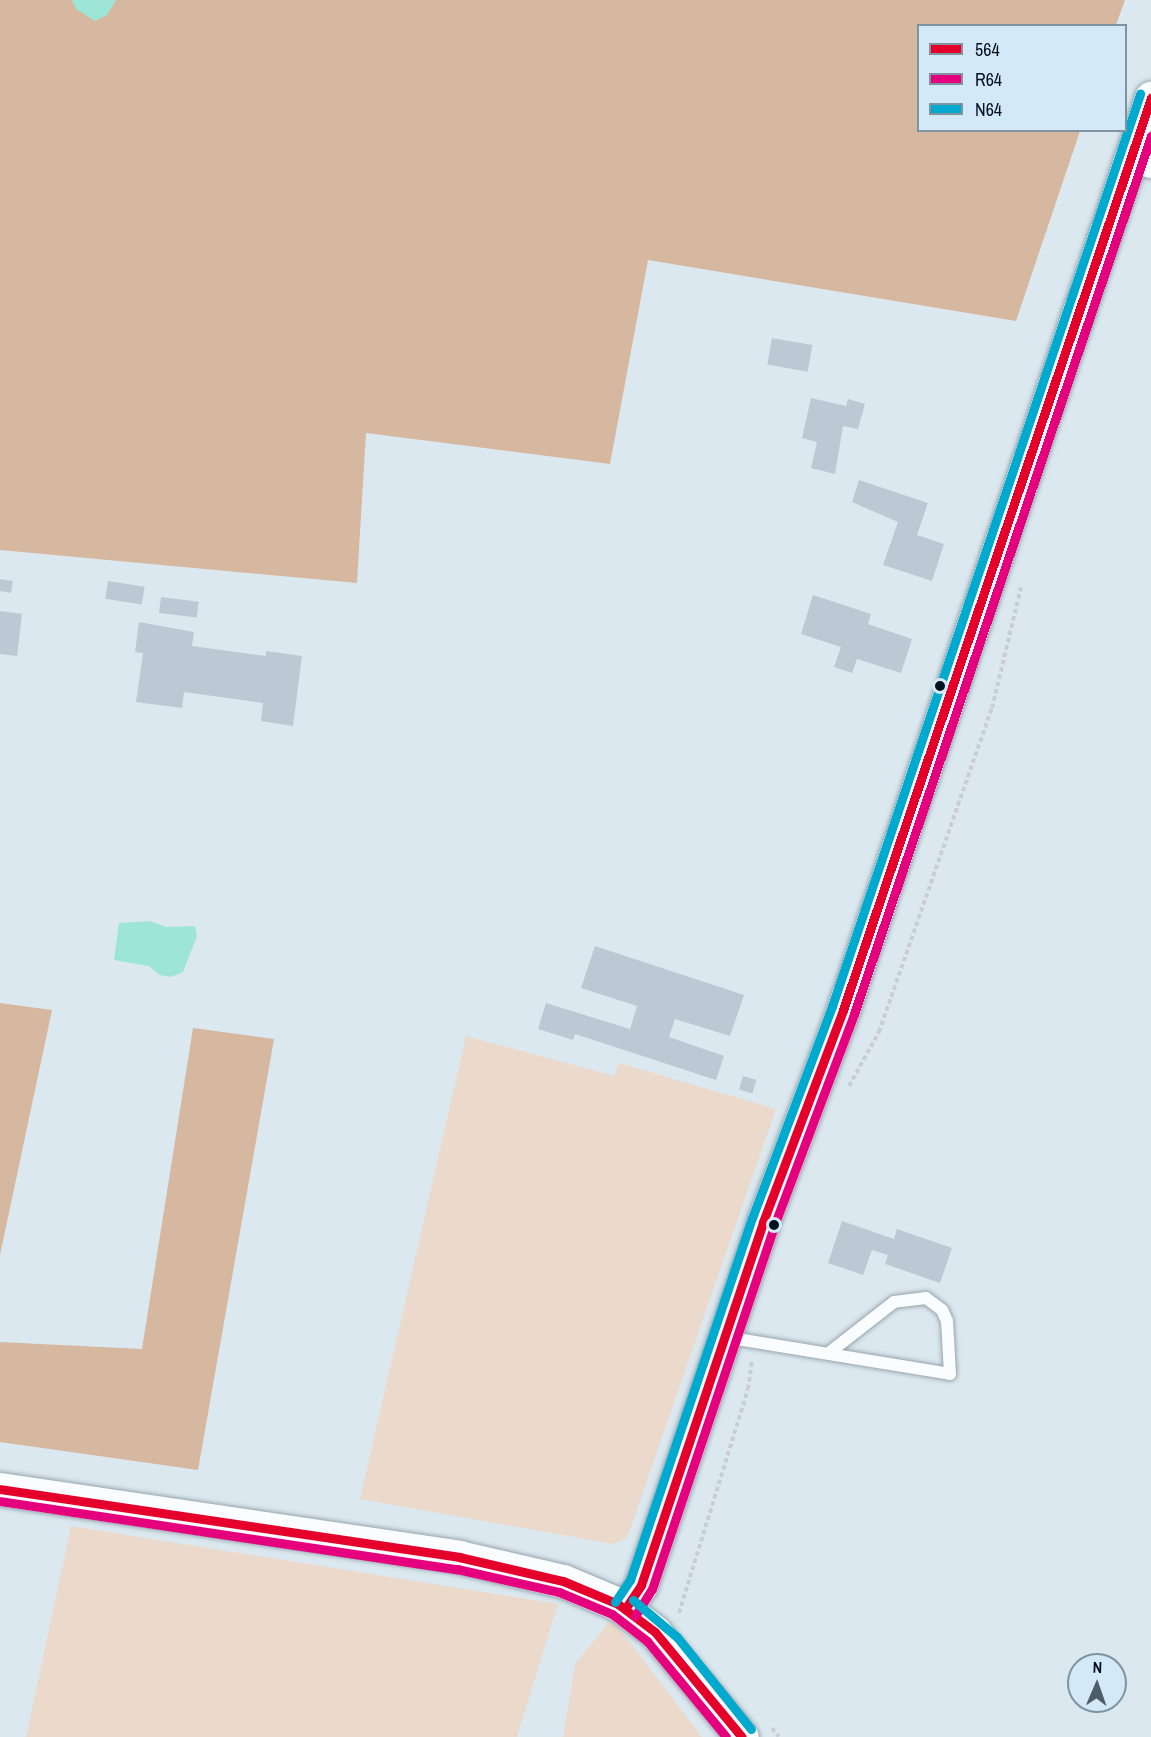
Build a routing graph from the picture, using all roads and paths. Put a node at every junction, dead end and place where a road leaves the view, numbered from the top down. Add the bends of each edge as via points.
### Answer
1 (1151, 98) edge
2 (1141, 164) edge
3 (724, 1337) junction
4 (830, 1352) junction
5 (0, 1489) edge
6 (625, 1609) junction
7 (742, 1737) edge

1 - 2 main road
2 - 3 main road
3 - 4 lane
3 - 6 main road via 641,1585
4 - 4 lane via 879,1310 904,1298 926,1298 942,1310 947,1321 950,1374
5 - 6 main road via 510,1566 588,1590
6 - 7 main road via 668,1645

